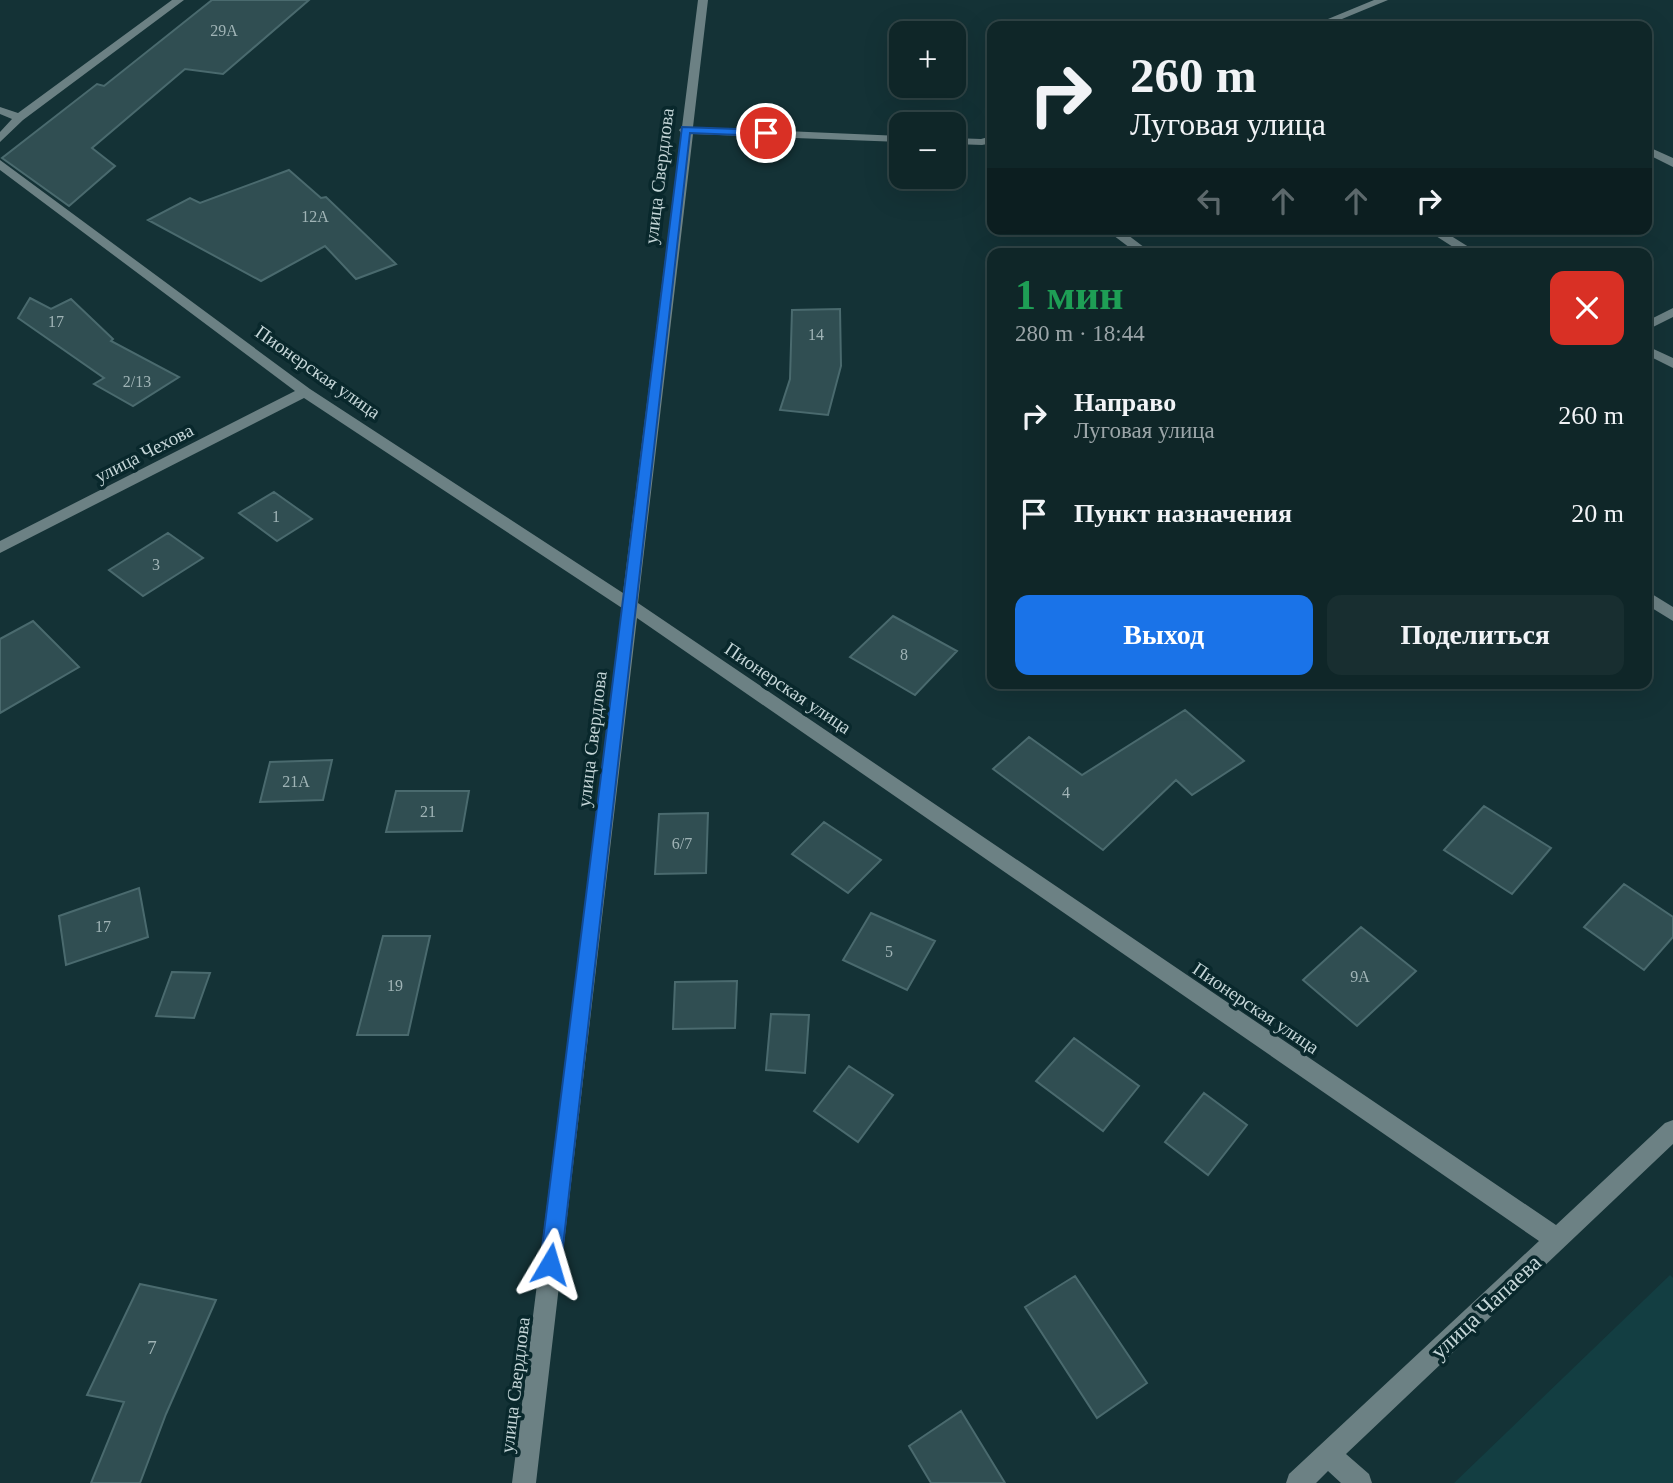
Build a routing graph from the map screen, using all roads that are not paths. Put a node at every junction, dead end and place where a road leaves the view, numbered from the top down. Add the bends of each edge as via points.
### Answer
1 (179, 0) edge
2 (703, 0) edge
3 (1383, 0) edge
4 (1329, 21) edge
5 (0, 110) edge
6 (19, 118) junction
7 (685, 130) junction
8 (889, 138) edge
9 (0, 139) edge
10 (966, 142) edge
11 (987, 144) edge
12 (1653, 153) dead end
13 (1673, 163) edge
14 (0, 164) edge
15 (1120, 235) edge
16 (1442, 235) edge
17 (1138, 248) edge
18 (1464, 248) edge
19 (1673, 312) edge
20 (1652, 323) edge
21 (1652, 353) edge
22 (1673, 365) edge
23 (305, 392) junction
24 (0, 548) edge
25 (1652, 600) edge
26 (629, 605) junction
27 (1673, 615) edge
28 (1673, 1130) edge
29 (1558, 1240) junction
30 (1328, 1455) junction
31 (524, 1483) edge
32 (1298, 1483) edge
33 (1360, 1483) edge

1 - 6 street
2 - 7 street, улица Свердлова
3 - 4 street
5 - 6 street
6 - 9 street
7 - 8 street
7 - 26 street, улица Свердлова
10 - 11 street
12 - 13 street
14 - 23 street, Пионерская улица
15 - 17 street
16 - 18 street
19 - 20 street
21 - 22 street
23 - 24 street, улица Чехова
23 - 26 street, Пионерская улица
25 - 27 street
26 - 29 street, Пионерская улица
26 - 31 street, улица Свердлова
28 - 29 street, улица Чапаева
29 - 30 street, улица Чапаева
30 - 32 street, улица Чапаева
30 - 33 street

